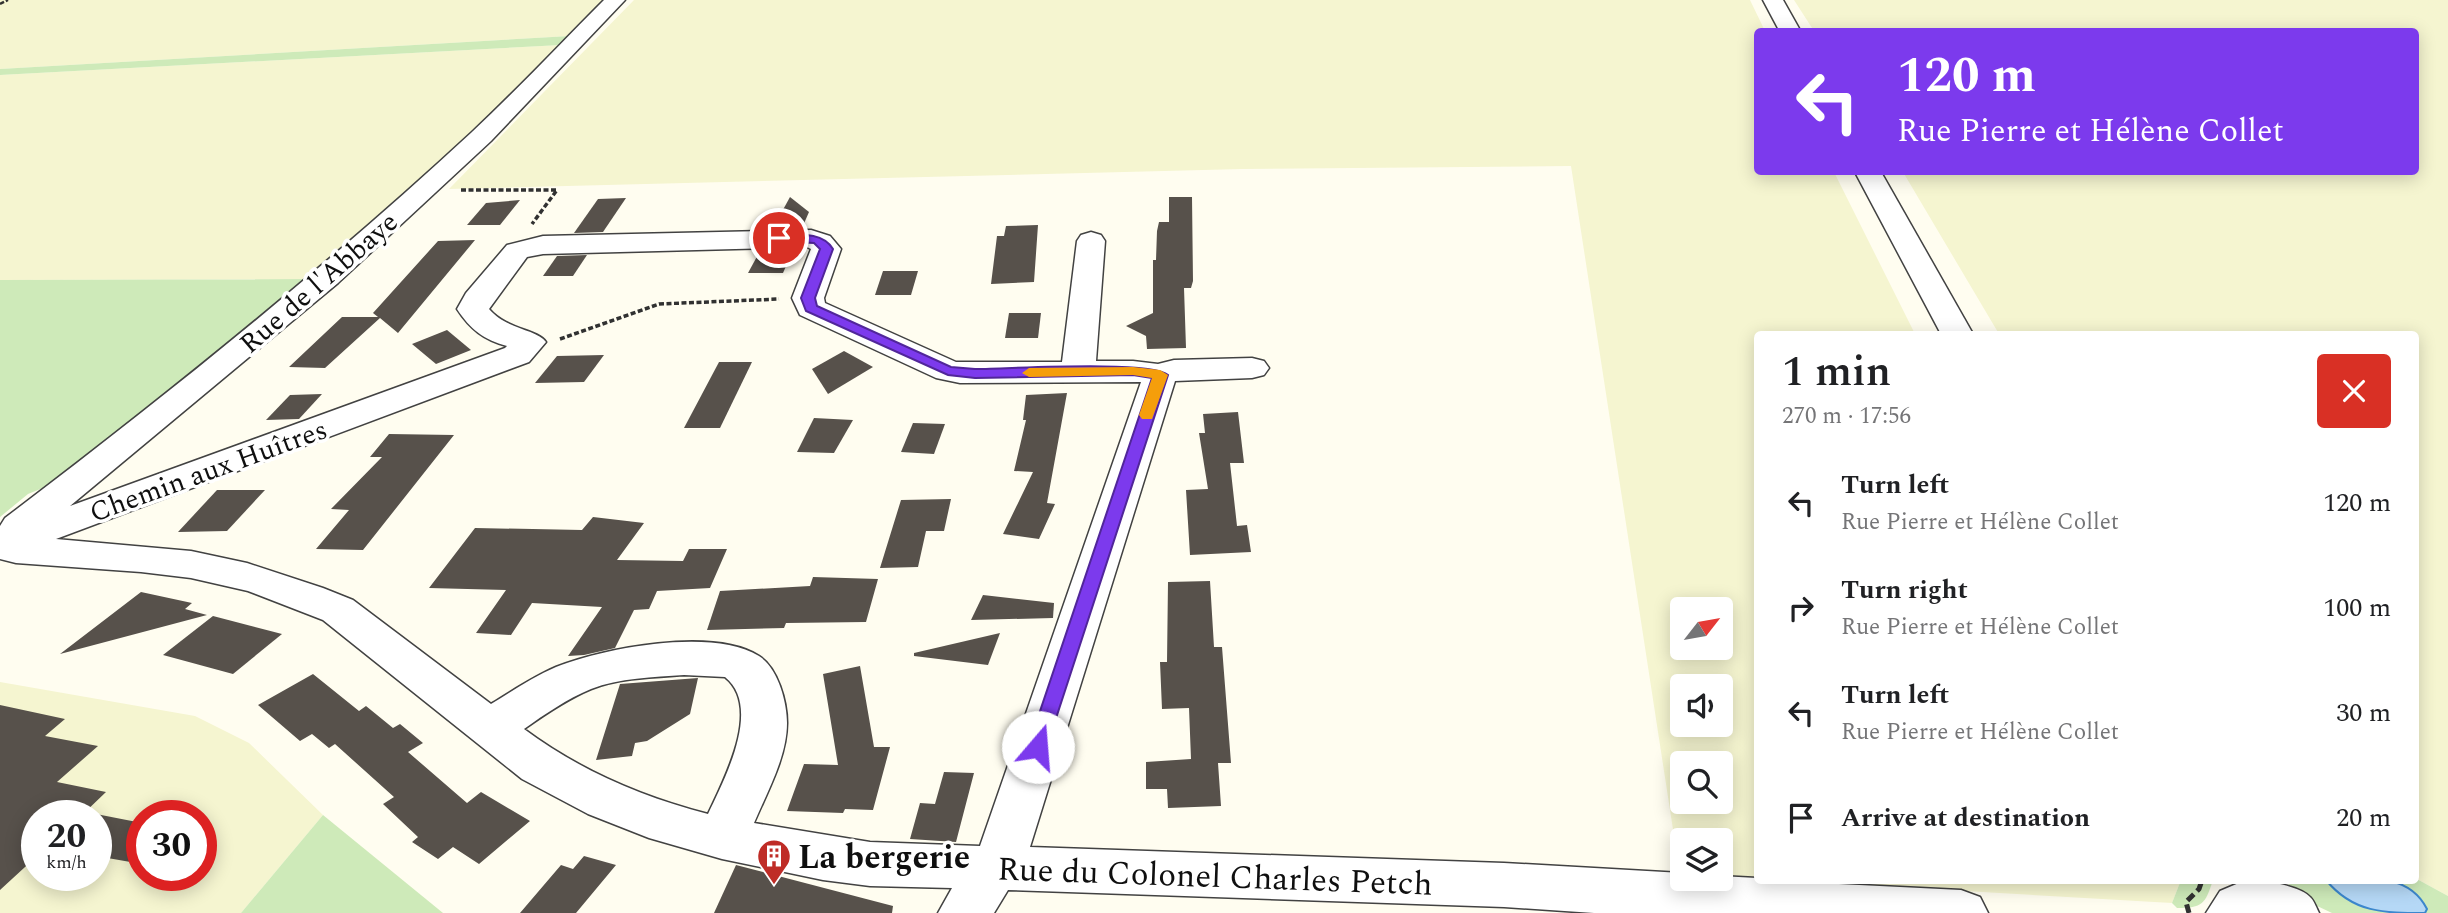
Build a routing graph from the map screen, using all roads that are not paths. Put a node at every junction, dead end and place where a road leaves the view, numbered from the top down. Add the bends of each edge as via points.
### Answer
1 (615, 0) edge
2 (1773, 0) edge
3 (1789, 28) edge
4 (1870, 175) edge
5 (1091, 241) dead end
6 (1956, 331) edge
7 (1252, 368) dead end
8 (1079, 372) junction
9 (1160, 375) junction
10 (0, 543) edge
11 (491, 727) junction
12 (722, 838) junction
13 (992, 867) junction
14 (965, 913) edge
15 (1961, 913) edge

1 - 10 street, Rue de l'Abbaye via 481,136 327,277
2 - 3 street
4 - 6 street
5 - 8 street
7 - 9 street via 1174,370
8 - 9 street
8 - 10 street, Chemin aux Huîtres via 948,371 816,312 808,298 827,249 816,240 543,245 517,251 473,309 504,337 530,342 517,355
9 - 13 street via 1003,853
10 - 11 street, Rue du Colonel Charles Petch via 16,550 213,568 305,596 338,610
11 - 12 street, Rue du Colonel Charles Petch via 539,766 605,800 667,824
11 - 12 street via 554,688 604,667 724,658 743,667 755,681 764,726
12 - 13 street, Rue du Colonel Charles Petch via 870,864
13 - 14 street
13 - 15 street, Rue du Colonel Charles Petch via 1504,885

